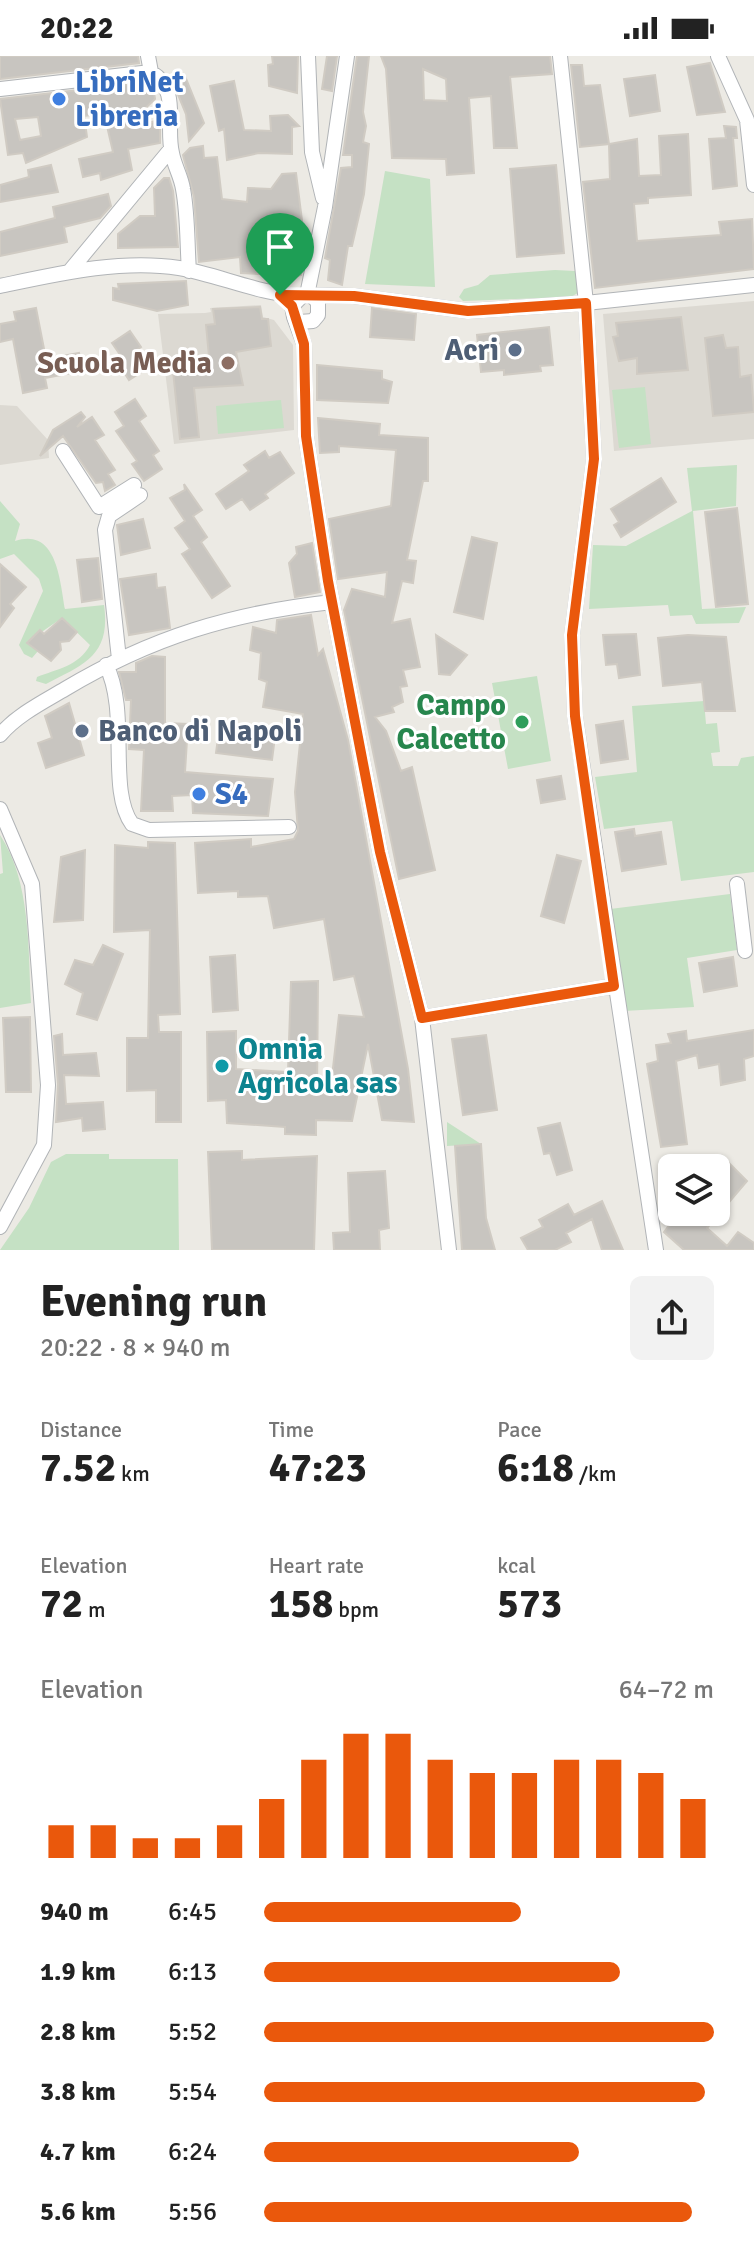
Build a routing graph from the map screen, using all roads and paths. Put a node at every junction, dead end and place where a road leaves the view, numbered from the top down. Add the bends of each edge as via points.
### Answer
1 (148, 56) edge
2 (308, 56) edge
3 (347, 56) edge
4 (560, 56) edge
5 (718, 56) edge
6 (151, 72) junction
7 (0, 89) edge
8 (333, 141) junction
9 (170, 150) junction
10 (312, 152) junction
11 (754, 185) edge
12 (325, 207) junction
13 (189, 271) junction
14 (69, 272) junction
15 (754, 285) edge
16 (0, 286) edge
17 (354, 296) junction
18 (301, 302) junction
19 (586, 303) junction
20 (317, 316) junction
21 (304, 344) junction
22 (63, 451) dead end
23 (332, 602) junction
24 (112, 662) junction
25 (0, 735) edge
26 (0, 809) edge
27 (289, 827) dead end
28 (737, 884) dead end
29 (745, 951) dead end
30 (614, 986) junction
31 (422, 1018) junction
32 (0, 1227) edge
33 (449, 1250) edge
34 (656, 1250) edge

1 - 6 street
2 - 10 street
3 - 8 street
4 - 19 street
5 - 11 street via 747,120
6 - 7 street
6 - 9 street via 162,78 169,96
8 - 10 street
8 - 12 street
9 - 13 street via 183,188
9 - 14 street
10 - 12 street
12 - 18 street
13 - 14 street via 135,267
13 - 18 street
14 - 16 street
15 - 19 street
17 - 18 street
17 - 19 street via 468,311
17 - 20 street
18 - 20 street via 319,306
18 - 20 street via 305,323
18 - 21 street
19 - 30 street via 594,459 572,635 575,716
20 - 21 street
21 - 23 street via 306,436
22 - 24 street via 99,507 137,490 109,516 105,530
23 - 24 street via 216,620
23 - 31 street via 380,852
24 - 25 street via 36,706
24 - 27 street via 123,808 132,824 149,830
26 - 32 street via 32,884 48,1085 44,1145
28 - 29 street
30 - 31 street
30 - 34 street
31 - 33 street

